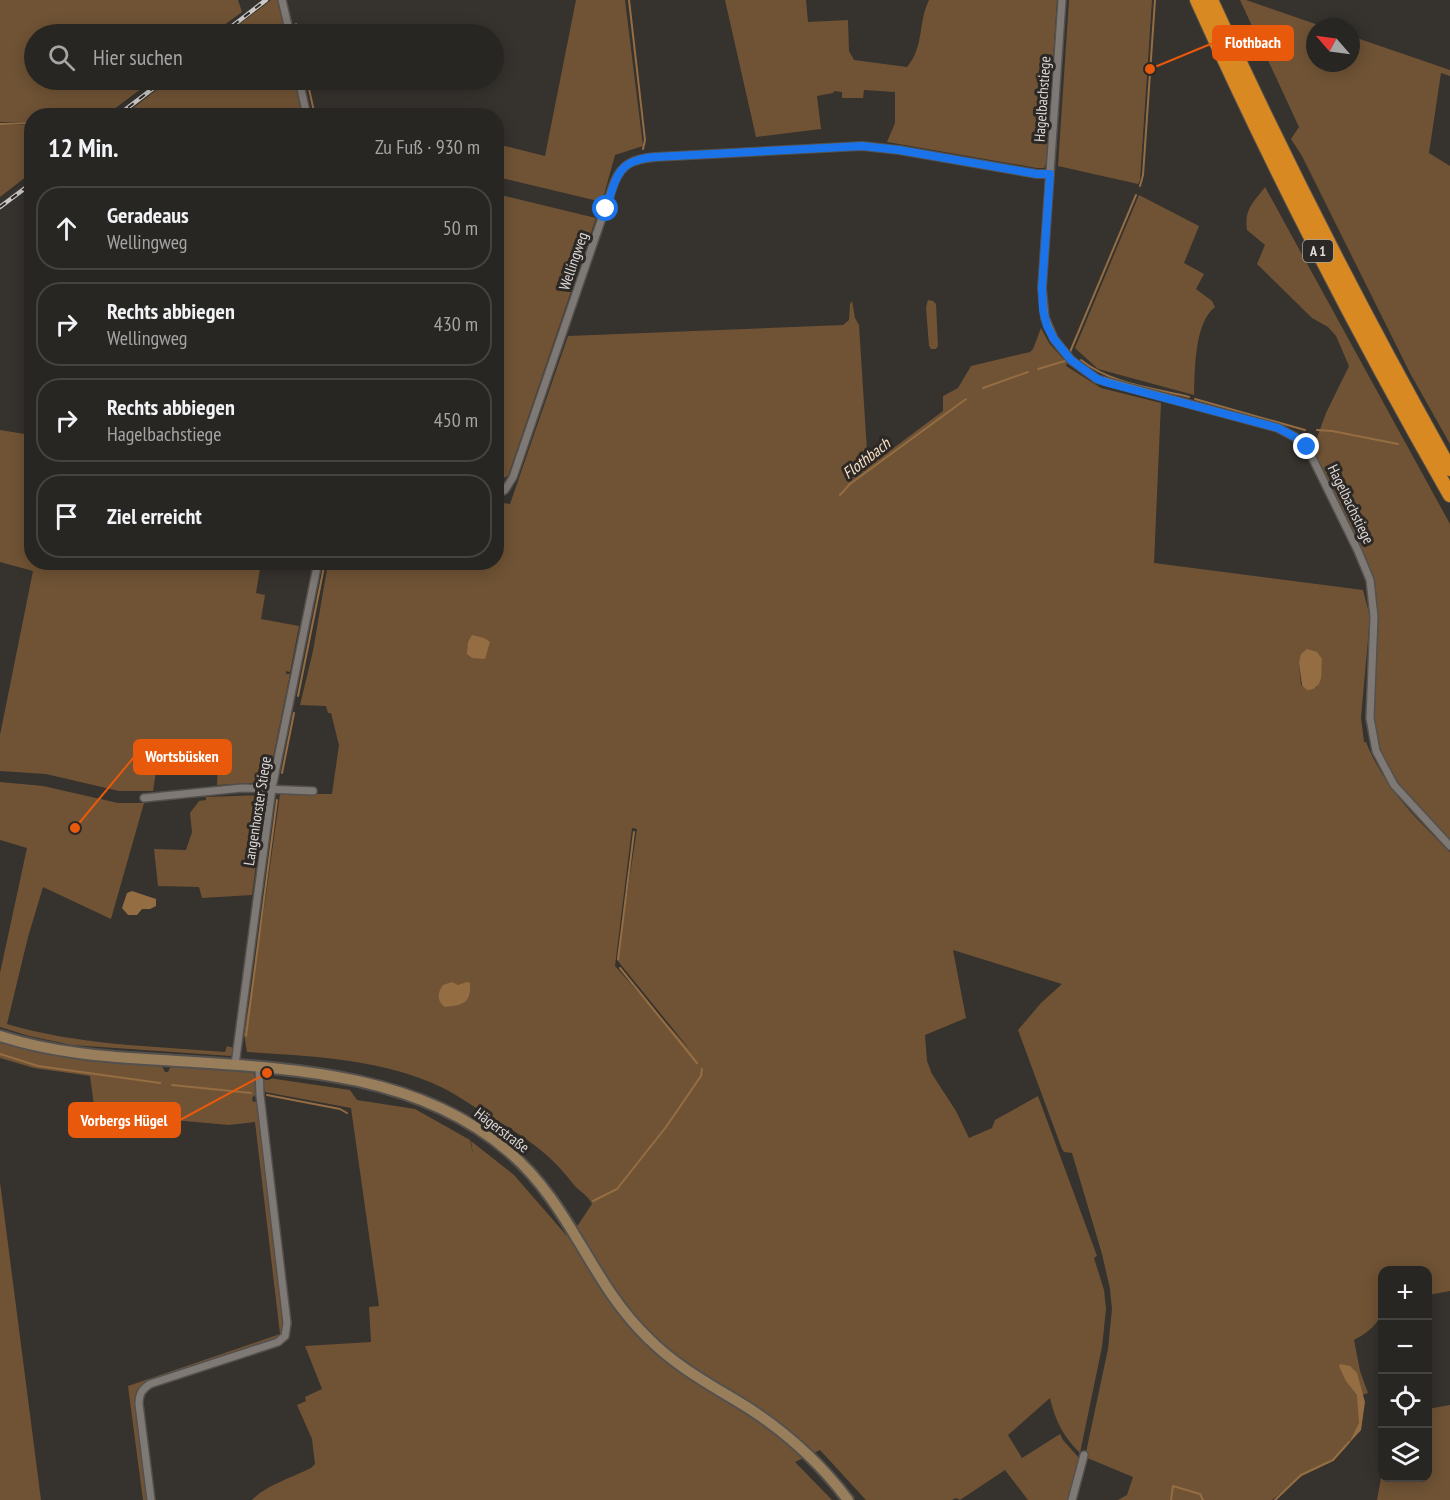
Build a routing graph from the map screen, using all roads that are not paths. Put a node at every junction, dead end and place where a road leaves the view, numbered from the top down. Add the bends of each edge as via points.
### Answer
1 (282, 0) edge
2 (1062, 0) edge
3 (1197, 0) edge
4 (1211, 0) edge
5 (288, 24) edge
6 (301, 90) edge
7 (305, 108) edge
8 (1050, 174) junction
9 (1450, 469) edge
10 (504, 491) edge
11 (1450, 495) edge
12 (316, 570) edge
13 (272, 788) junction
14 (313, 791) dead end
15 (144, 798) dead end
16 (1450, 846) edge
17 (0, 1036) edge
18 (235, 1065) junction
19 (259, 1068) junction
20 (1084, 1455) dead end
21 (151, 1500) edge
22 (848, 1500) edge
23 (1072, 1500) edge

1 - 5 street
2 - 8 street, Hagelbachstiege
3 - 11 highway, A 1 via 1322,258
4 - 9 highway, A 1 via 1335,256
6 - 7 street
8 - 10 street, Wellingweg via 862,146 655,157 627,163 614,183 513,477
8 - 16 street, Hagelbachstiege via 1042,300 1047,326 1071,360 1097,379 1278,428 1307,447 1370,580 1374,617 1371,728 1376,751 1394,785
12 - 13 street, Langenhorster Stiege
13 - 14 street
13 - 15 street
13 - 18 street, Langenhorster Stiege
17 - 18 main road, Hägerstraße via 85,1054
18 - 19 main road, Hägerstraße
19 - 21 street via 286,1333 278,1342 143,1389 139,1404
19 - 22 main road, Hägerstraße via 338,1077 395,1090 448,1111 492,1138 528,1169 551,1196 609,1293 641,1331 674,1362 782,1432 808,1454
20 - 23 street

